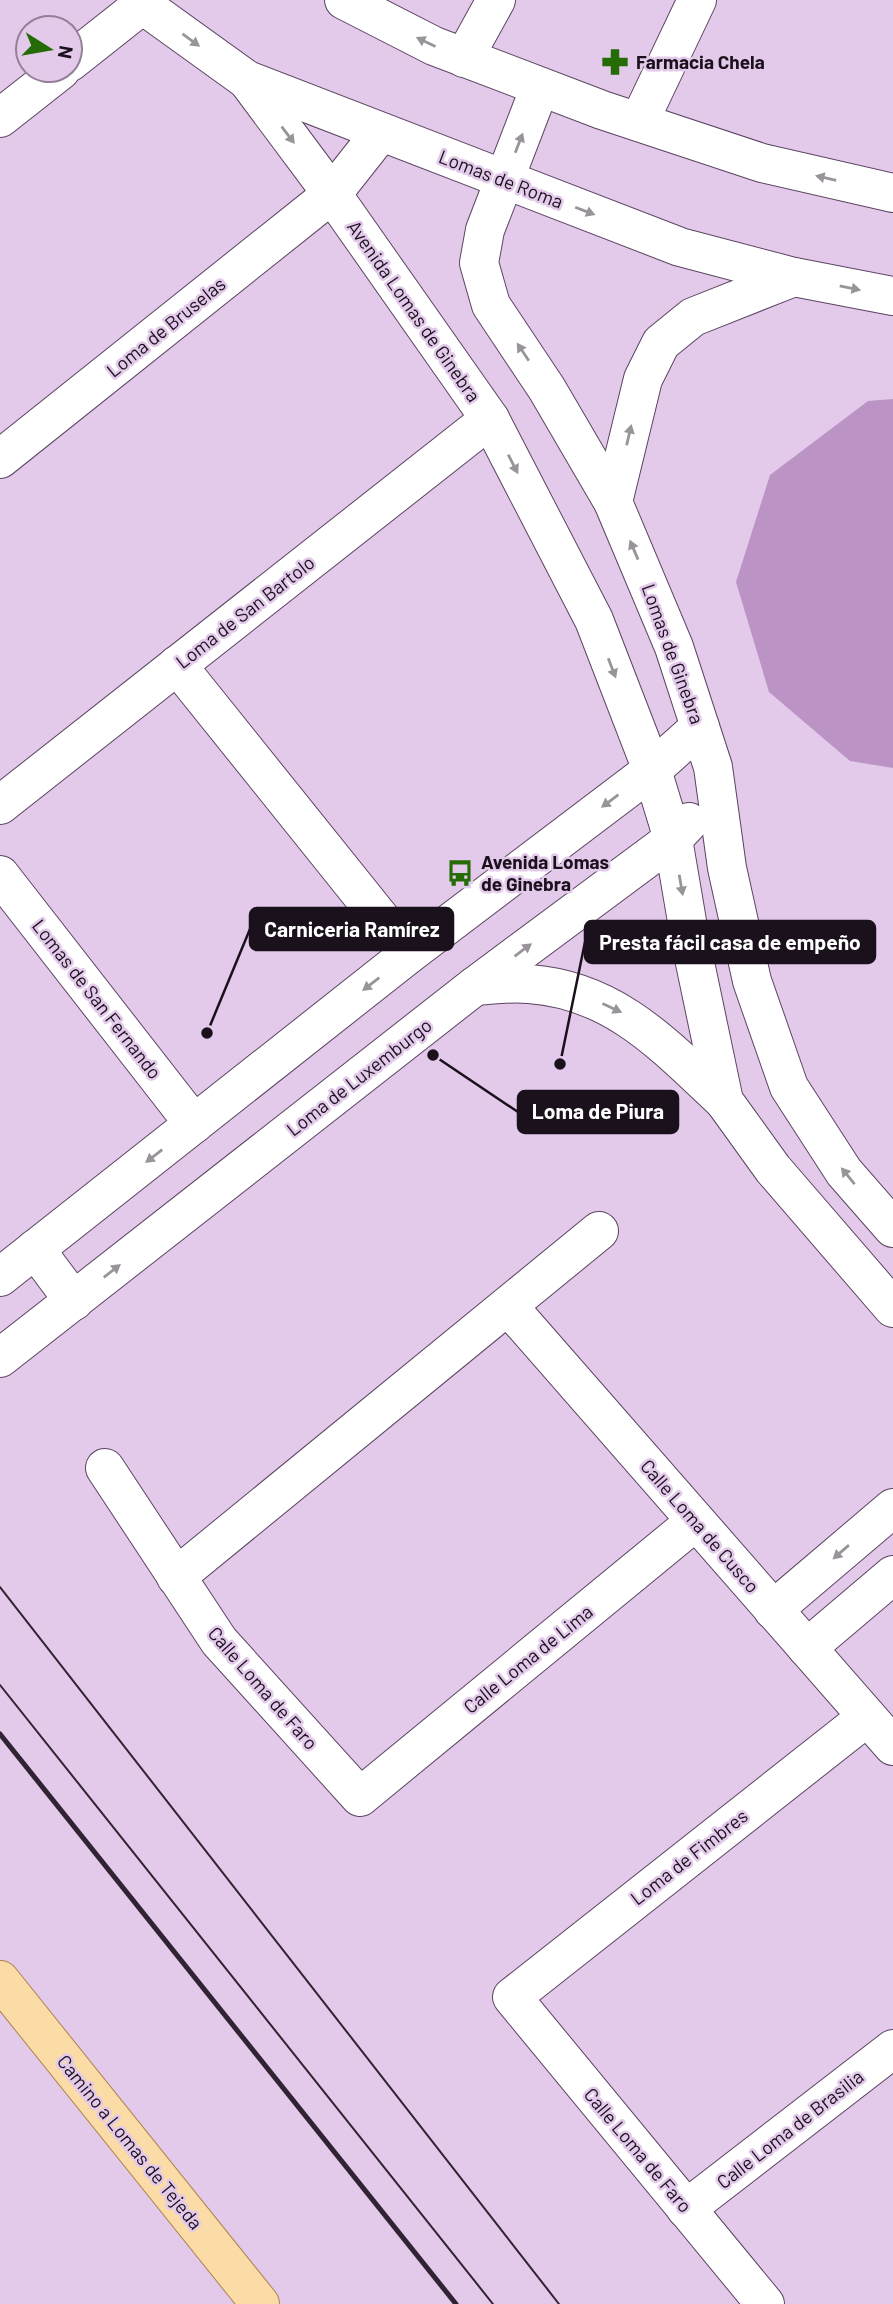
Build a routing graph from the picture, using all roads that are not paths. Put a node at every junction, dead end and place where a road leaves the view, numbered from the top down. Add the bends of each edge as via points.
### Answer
1 (344, 0) edge
2 (496, 0) edge
3 (698, 0) edge
4 (139, 2) edge
5 (84, 50) edge
6 (464, 58) junction
7 (247, 80) junction
8 (43, 84) edge
9 (540, 87) junction
10 (0, 118) edge
11 (639, 122) junction
12 (381, 132) junction
13 (505, 180) junction
14 (893, 193) edge
15 (332, 194) junction
16 (794, 277) junction
17 (893, 296) edge
18 (490, 419) junction
19 (0, 459) edge
20 (613, 502) junction
21 (177, 665) junction
22 (700, 727) junction
23 (652, 770) junction
24 (716, 796) junction
25 (0, 805) edge
26 (673, 839) junction
27 (0, 875) edge
28 (409, 954) junction
29 (475, 986) junction
30 (724, 1101) junction
31 (194, 1124) junction
32 (893, 1228) edge
33 (600, 1231) dead end
34 (36, 1249) junction
35 (0, 1278) edge
36 (74, 1301) junction
37 (508, 1306) junction
38 (893, 1308) edge
39 (0, 1357) edge
40 (105, 1468) dead end
41 (893, 1508) edge
42 (695, 1521) junction
43 (893, 1575) edge
44 (177, 1577) junction
45 (774, 1610) junction
46 (807, 1648) junction
47 (867, 1717) junction
48 (893, 1746) edge
49 (360, 1797) joint
50 (0, 1980) edge
51 (512, 1997) joint
52 (893, 2049) edge
53 (686, 2209) junction
54 (260, 2304) edge
55 (765, 2304) edge

6 -> 1 street
2 - 6 street
3 - 11 street
4 - 5 street
4 -> 7 street, Lomas de Roma
6 - 9 street
7 - 12 street, Lomas de Roma
7 -> 15 street, Avenida Lomas de Ginebra
8 - 10 street
9 - 11 street
13 -> 9 street, Lomas de Ginebra
14 -> 11 street via 762,163
12 - 13 street, Lomas de Roma
12 - 15 street, Loma de Bruselas
13 -> 16 street, Lomas de Roma via 680,247
20 -> 13 street, Lomas de Ginebra via 491,304 479,263 485,230
15 - 18 street, Avenida Lomas de Ginebra
15 - 19 street, Loma de Bruselas
16 -> 17 street, Lomas de Roma
20 -> 16 street via 643,379 661,343 693,317
18 - 21 street, Loma de San Bartolo
18 -> 23 street, Avenida Lomas de Ginebra via 594,620
22 -> 20 street, Lomas de Ginebra via 674,647
21 - 25 street, Loma de San Bartolo
21 - 28 street
22 - 23 street
22 - 24 street, Lomas de Ginebra via 713,767
23 - 26 street, Avenida Lomas de Ginebra
23 -> 28 street
24 - 26 street, Loma de Luxemburgo
32 -> 24 street, Lomas de Ginebra via 844,1172 789,1087 752,981
29 -> 26 street, Loma de Luxemburgo
26 -> 30 street, Avenida Lomas de Ginebra
27 - 31 street, Lomas de San Fernando
28 -> 31 street
29 -> 30 street via 528,984 579,993 624,1014
36 -> 29 street, Loma de Luxemburgo
30 - 38 street, Avenida Lomas de Ginebra via 773,1170
31 -> 34 street
33 - 37 street
34 - 35 street
34 - 36 street
36 - 39 street, Loma de Luxemburgo
37 - 42 street, Calle Loma de Cusco
37 - 44 street
40 - 44 street, Calle Loma de Faro
41 -> 45 street
42 - 45 street, Calle Loma de Cusco
42 - 49 street, Calle Loma de Lima
43 - 46 street
44 - 49 street, Calle Loma de Faro via 219,1642
45 - 46 street, Calle Loma de Cusco
46 - 47 street, Calle Loma de Cusco
47 - 48 street, Calle Loma de Cusco
47 - 51 street, Loma de Fimbres
50 - 54 main road, Camino a Lomas de Tejeda
51 - 53 street, Calle Loma de Faro
52 - 53 street, Calle Loma de Brasilia
53 - 55 street, Calle Loma de Faro

